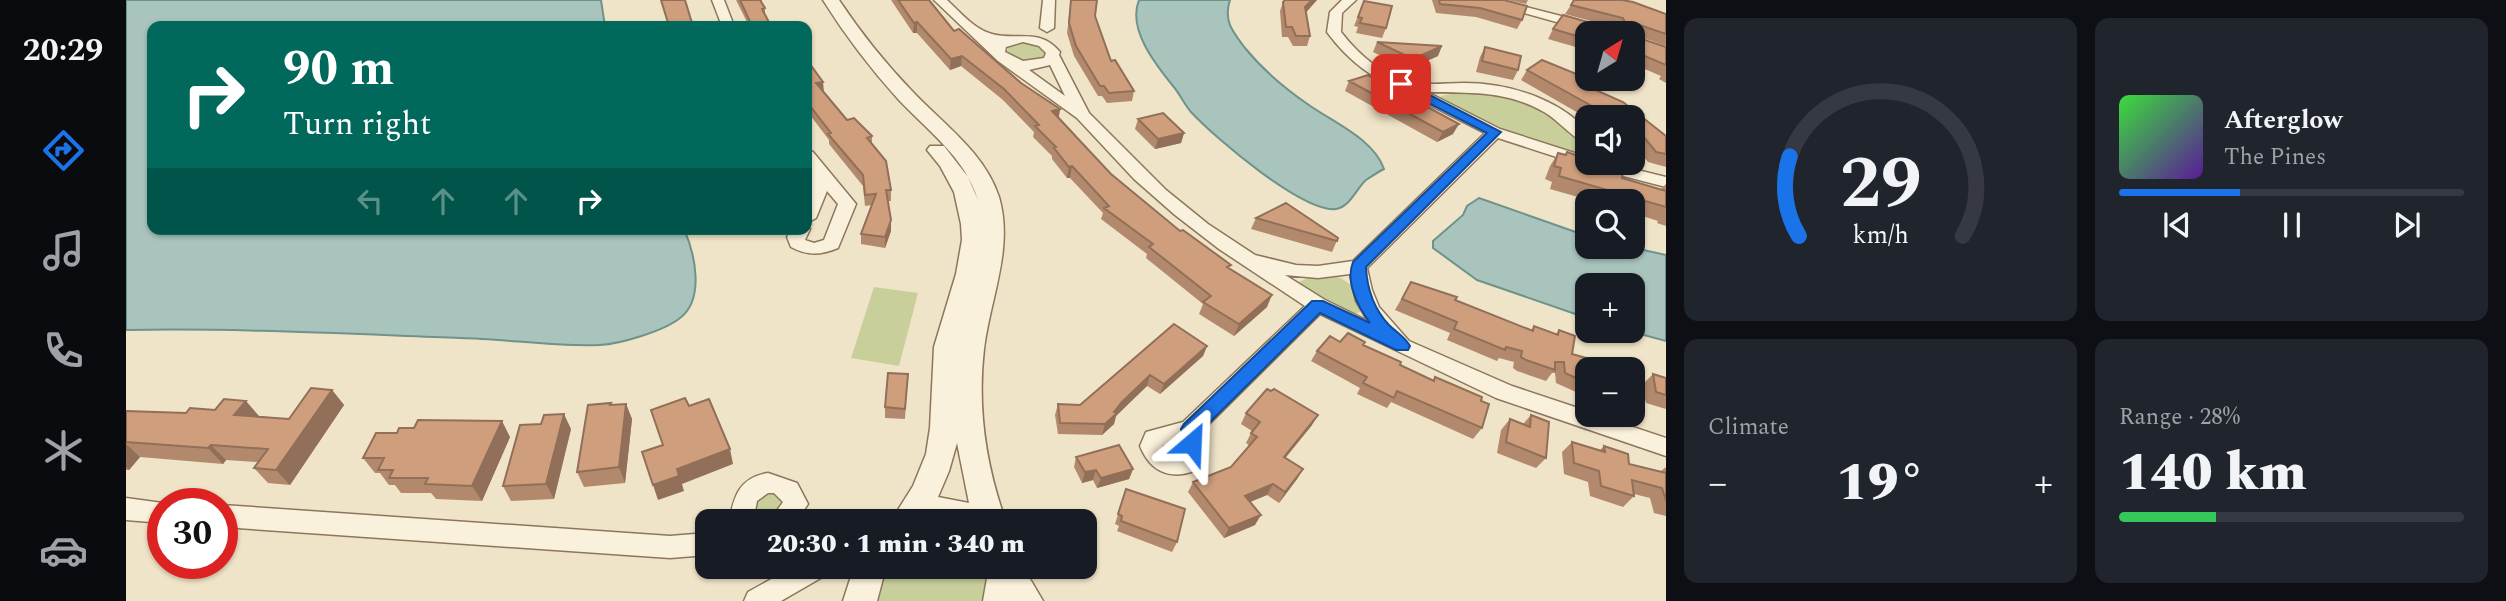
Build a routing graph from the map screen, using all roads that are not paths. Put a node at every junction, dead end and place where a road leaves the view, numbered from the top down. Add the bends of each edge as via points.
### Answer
1 (718, 0) edge
2 (816, 0) edge
3 (831, 0) edge
4 (940, 0) edge
5 (1049, 0) edge
6 (1350, 0) edge
7 (1483, 0) edge
8 (726, 21) edge
9 (1575, 24) edge
10 (1047, 28) junction
11 (973, 32) junction
12 (1030, 39) junction
13 (1010, 40) junction
14 (1051, 51) junction
15 (1005, 59) junction
16 (1401, 84) junction
17 (1082, 115) junction
18 (1575, 128) edge
19 (1495, 132) junction
20 (1575, 158) edge
21 (812, 162) edge
22 (818, 171) junction
23 (1642, 175) edge
24 (1666, 182) edge
25 (812, 206) edge
26 (797, 235) edge
27 (1249, 260) junction
28 (1358, 266) junction
29 (1318, 305) junction
30 (1402, 346) junction
31 (1190, 429) dead end
32 (1666, 447) edge
33 (126, 509) edge
34 (743, 509) edge
35 (792, 509) edge
36 (915, 509) edge
37 (986, 509) edge
38 (147, 511) edge
39 (238, 517) edge
40 (695, 545) edge
41 (803, 579) edge
42 (866, 579) edge
43 (1005, 579) edge
44 (1015, 579) edge
45 (786, 593) edge
46 (757, 601) edge
47 (860, 601) edge
48 (1000, 601) edge
49 (1030, 601) edge

1 - 8 street
2 - 36 street via 858,62 957,175 973,220 972,257 947,345 941,453
3 - 37 street via 876,62 967,160 988,198 994,252 974,336 969,423 973,461
4 - 11 street
5 - 10 street
6 - 16 street via 1336,12 1334,32 1355,56
7 - 9 street
10 - 12 street
10 - 14 street
11 - 13 street
11 - 15 street
12 - 13 street
12 - 14 street
13 - 15 street via 1000,45 998,53
14 - 15 street via 1044,63 1036,65
14 - 17 street
15 - 17 street
16 - 18 street via 1508,93 1546,106
16 - 19 street
17 - 27 street via 1144,183 1206,233
19 - 20 street
19 - 28 street
21 - 22 street
22 - 25 street via 819,190
22 - 26 street via 841,194 847,204 845,212 832,243 821,249 807,250 797,243
23 - 24 street
27 - 28 street via 1296,271
27 - 29 street
28 - 30 street via 1368,310
29 - 30 street
29 - 31 street
30 - 32 street via 1504,392
33 - 38 street
34 - 35 street via 750,490 774,482 794,496
39 - 40 street via 670,547
41 - 45 street
42 - 47 street
43 - 48 street
44 - 49 street
45 - 46 street

